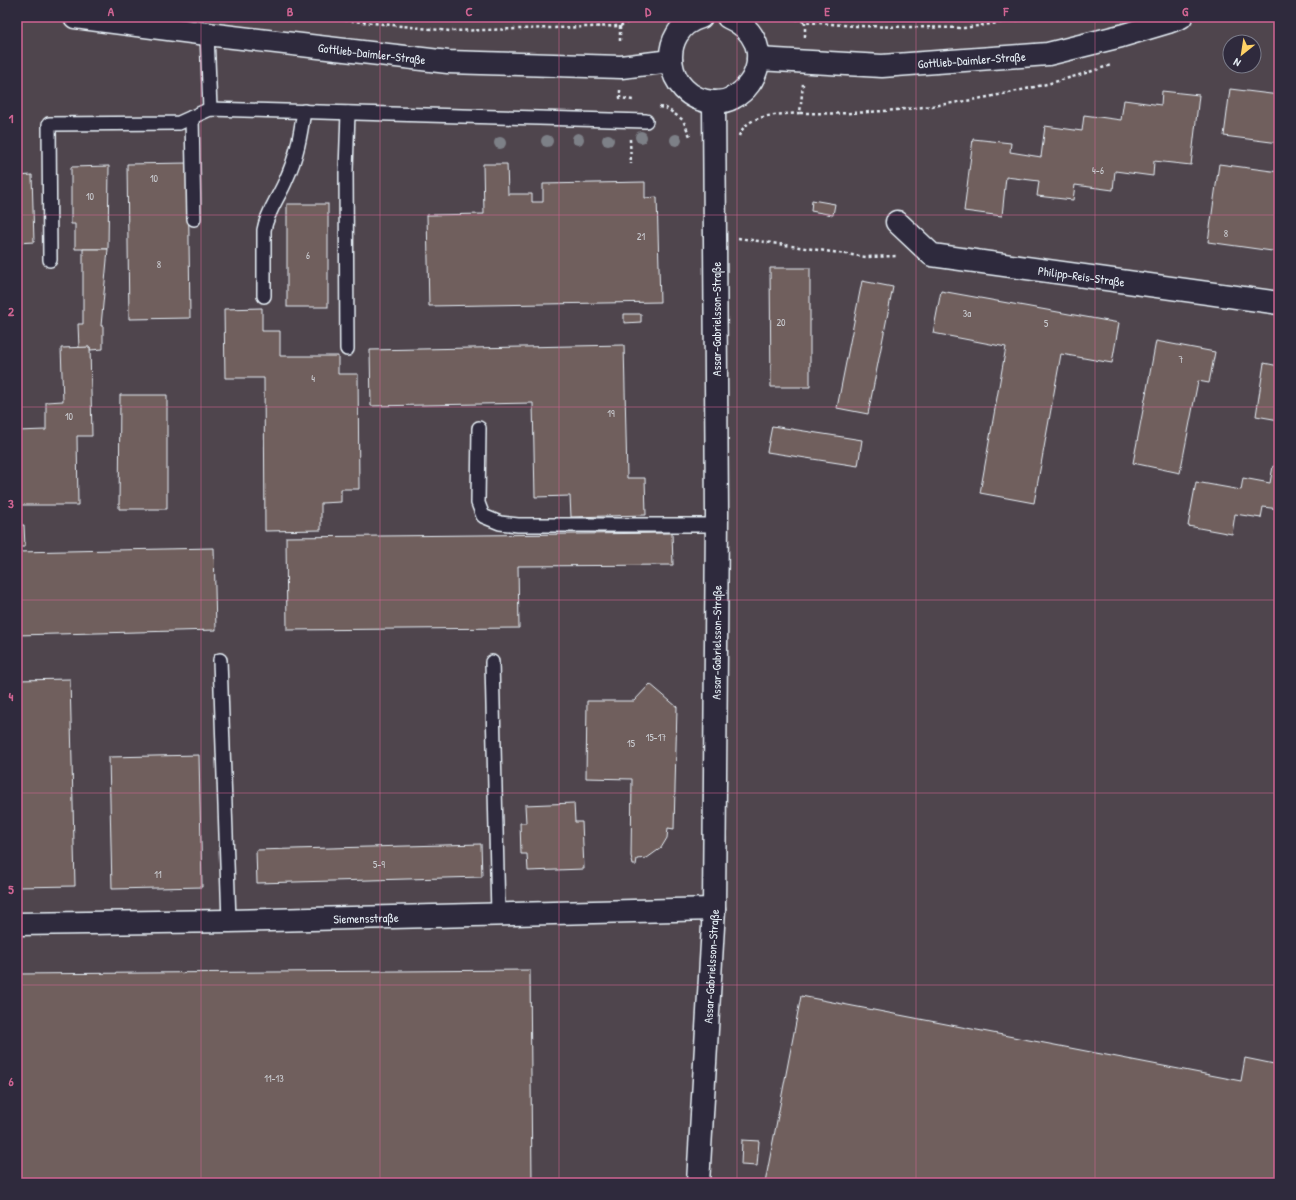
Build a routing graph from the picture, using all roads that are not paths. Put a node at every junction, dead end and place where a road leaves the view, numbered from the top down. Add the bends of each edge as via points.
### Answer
1 (75, 17) edge
2 (701, 17) edge
3 (728, 17) edge
4 (1181, 17) edge
5 (207, 34) junction
6 (758, 59) junction
7 (671, 61) junction
8 (714, 102) junction
9 (210, 109) junction
10 (304, 111) junction
11 (348, 113) junction
12 (192, 117) junction
13 (646, 121) dead end
14 (194, 219) dead end
15 (897, 222) dead end
16 (50, 260) dead end
17 (264, 296) dead end
18 (1279, 303) edge
19 (347, 349) dead end
20 (479, 428) dead end
21 (716, 525) junction
22 (220, 660) dead end
23 (492, 662) dead end
24 (714, 909) junction
25 (498, 914) junction
26 (229, 921) junction
27 (17, 924) edge
28 (698, 1183) edge

1 - 5 street, Gottlieb-Daimler-Straße
2 - 7 street via 686,25 677,35
3 - 6 street via 738,21 749,31 756,44
4 - 6 street, Gottlieb-Daimler-Straße via 1121,36 1048,54 882,66
5 - 7 street, Gottlieb-Daimler-Straße via 448,62 621,67
5 - 9 lane
6 - 8 street via 756,72 750,84 740,94 728,100
7 - 8 street via 680,86 701,100
8 - 21 street, Assar-Gabrielsson-Straße
9 - 10 lane
9 - 12 lane
10 - 11 lane
10 - 17 lane via 296,156 265,222
11 - 13 lane
11 - 19 lane
12 - 14 lane
12 - 16 lane via 179,123 49,124
15 - 18 street, Philipp-Reis-Straße via 932,255
20 - 21 lane via 478,502 483,516 494,521 518,525
21 - 24 street, Assar-Gabrielsson-Straße
22 - 26 lane
23 - 25 lane
24 - 25 street, Siemensstraße
24 - 28 street, Assar-Gabrielsson-Straße
25 - 26 street, Siemensstraße
26 - 27 street, Siemensstraße

